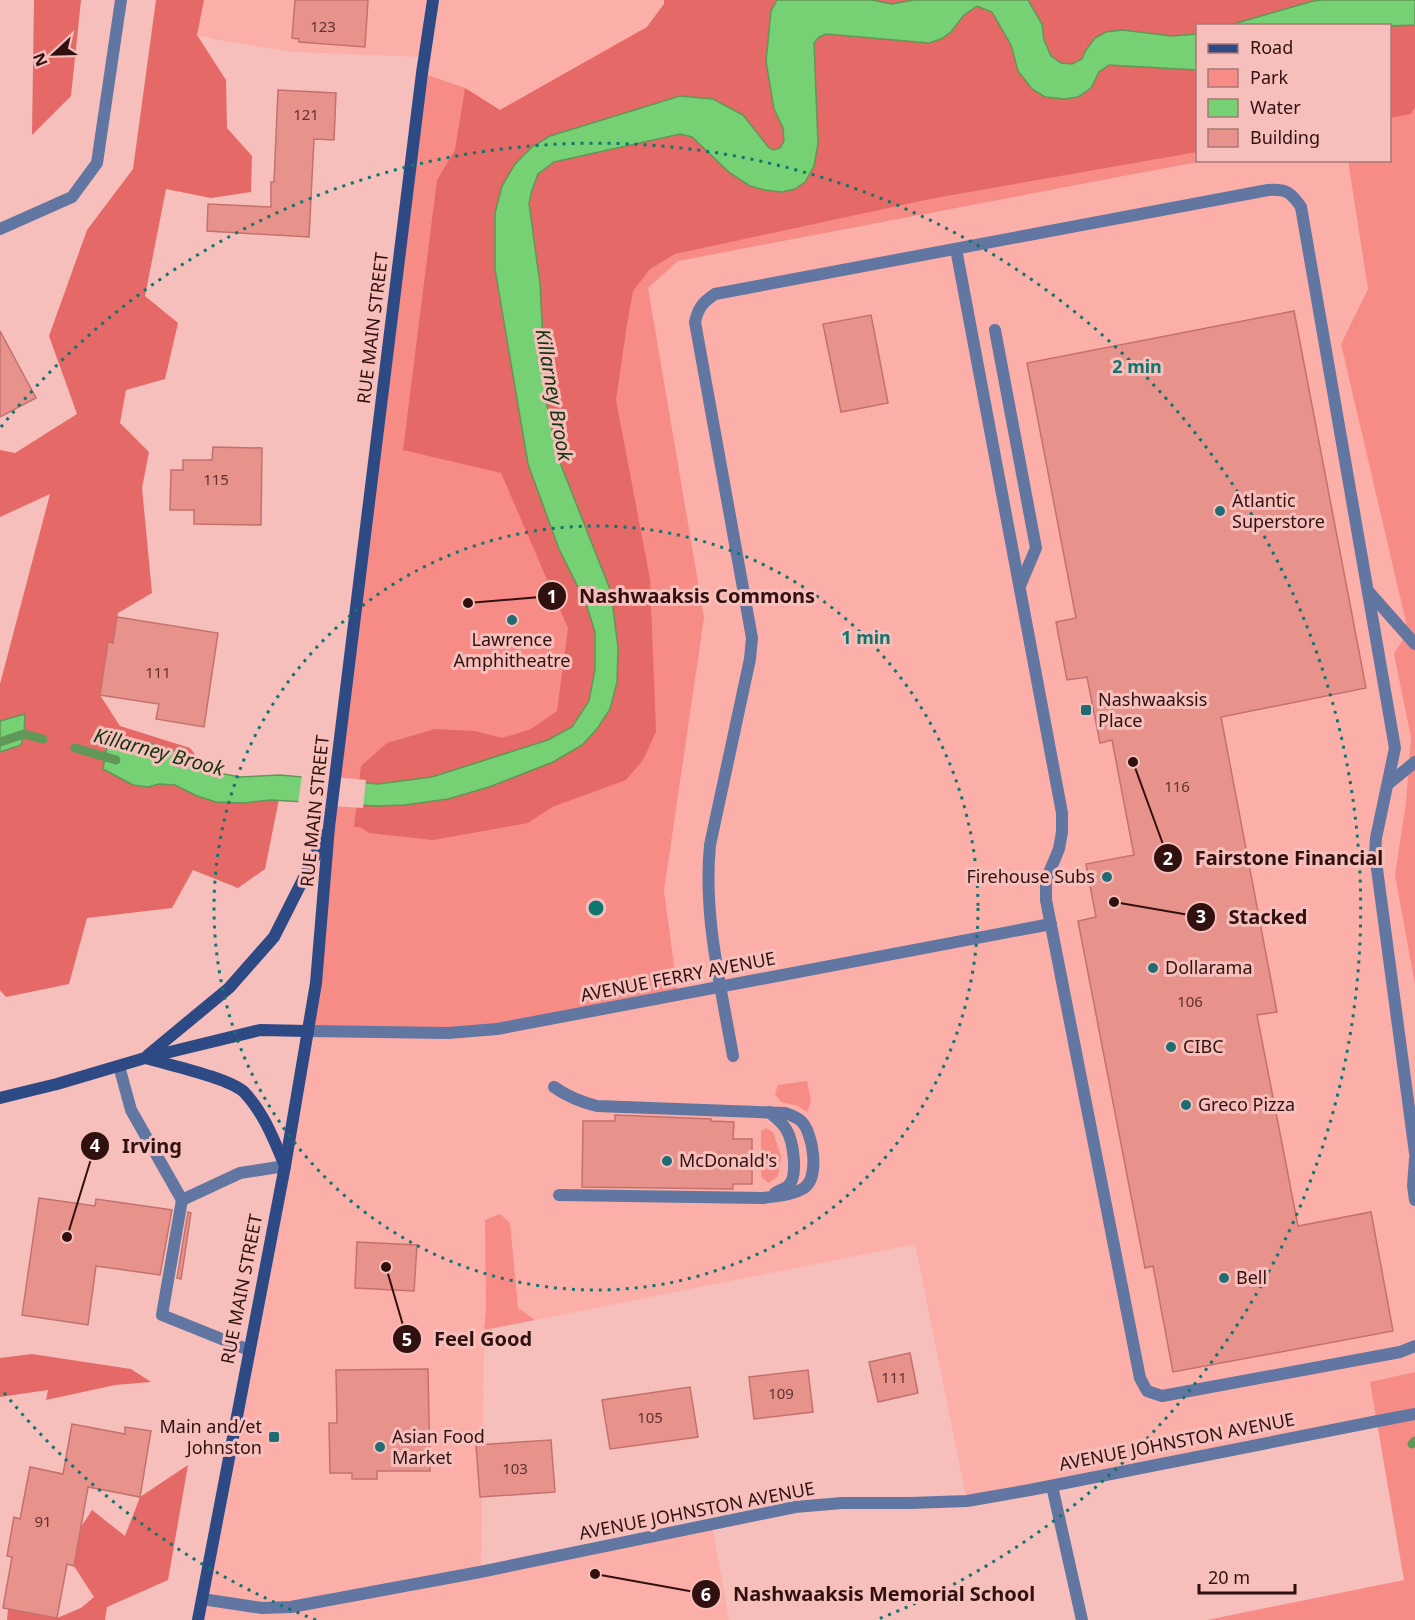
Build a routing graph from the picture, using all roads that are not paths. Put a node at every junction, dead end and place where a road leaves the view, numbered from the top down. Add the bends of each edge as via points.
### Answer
1 (121, 0) edge
2 (433, 0) edge
3 (0, 229) edge
4 (956, 249) junction
5 (995, 330) dead end
6 (1020, 587) junction
7 (1367, 590) junction
8 (1415, 644) edge
9 (1415, 762) edge
10 (1388, 784) junction
11 (329, 827) junction
12 (1051, 924) junction
13 (721, 987) junction
14 (308, 1031) junction
15 (734, 1056) dead end
16 (145, 1058) junction
17 (119, 1065) junction
18 (554, 1087) dead end
19 (0, 1098) edge
20 (769, 1112) junction
21 (1415, 1153) edge
22 (1415, 1159) edge
23 (285, 1166) junction
24 (558, 1195) dead end
25 (763, 1198) junction
26 (182, 1200) junction
27 (1415, 1200) edge
28 (1415, 1346) edge
29 (249, 1350) junction
30 (1415, 1413) edge
31 (1052, 1486) junction
32 (202, 1599) junction
33 (198, 1620) edge
34 (1082, 1620) edge

1 - 3 street via 97,163 72,196
2 - 11 main road, RUE MAIN STREET
4 - 6 street
4 - 7 street via 1268,190 1282,189 1293,196 1302,207
4 - 13 street via 715,294 697,310 695,322 752,638 708,857 710,919
5 - 6 street via 1036,548
6 - 12 street via 1062,813 1059,849 1046,880
7 - 8 street
7 - 10 street via 1395,748
9 - 10 street
10 - 21 street via 1376,838 1376,871
11 - 14 main road, RUE MAIN STREET via 316,983
11 - 16 main road via 274,937 229,988
12 - 13 street, AVENUE FERRY AVENUE
12 - 28 street via 1140,1378 1147,1391 1162,1396
13 - 14 street, AVENUE FERRY AVENUE via 497,1029 448,1033
13 - 15 street
14 - 16 main road via 260,1030
14 - 23 main road, RUE MAIN STREET
16 - 17 main road
16 - 23 main road via 222,1080 243,1091 266,1122
17 - 19 main road
17 - 26 street via 131,1110
18 - 20 street via 597,1106
20 - 25 street via 787,1131 794,1172 788,1186
20 - 25 street via 786,1113 803,1123 810,1142 813,1173 805,1187 793,1193
22 - 27 street
23 - 26 street via 240,1173
23 - 29 main road, RUE MAIN STREET
24 - 25 street
26 - 29 street via 162,1315
29 - 32 main road, RUE MAIN STREET
30 - 31 street, AVENUE JOHNSTON AVENUE
31 - 32 street, AVENUE JOHNSTON AVENUE via 967,1501 795,1507 291,1607 262,1608
31 - 34 street
32 - 33 main road, RUE MAIN STREET

